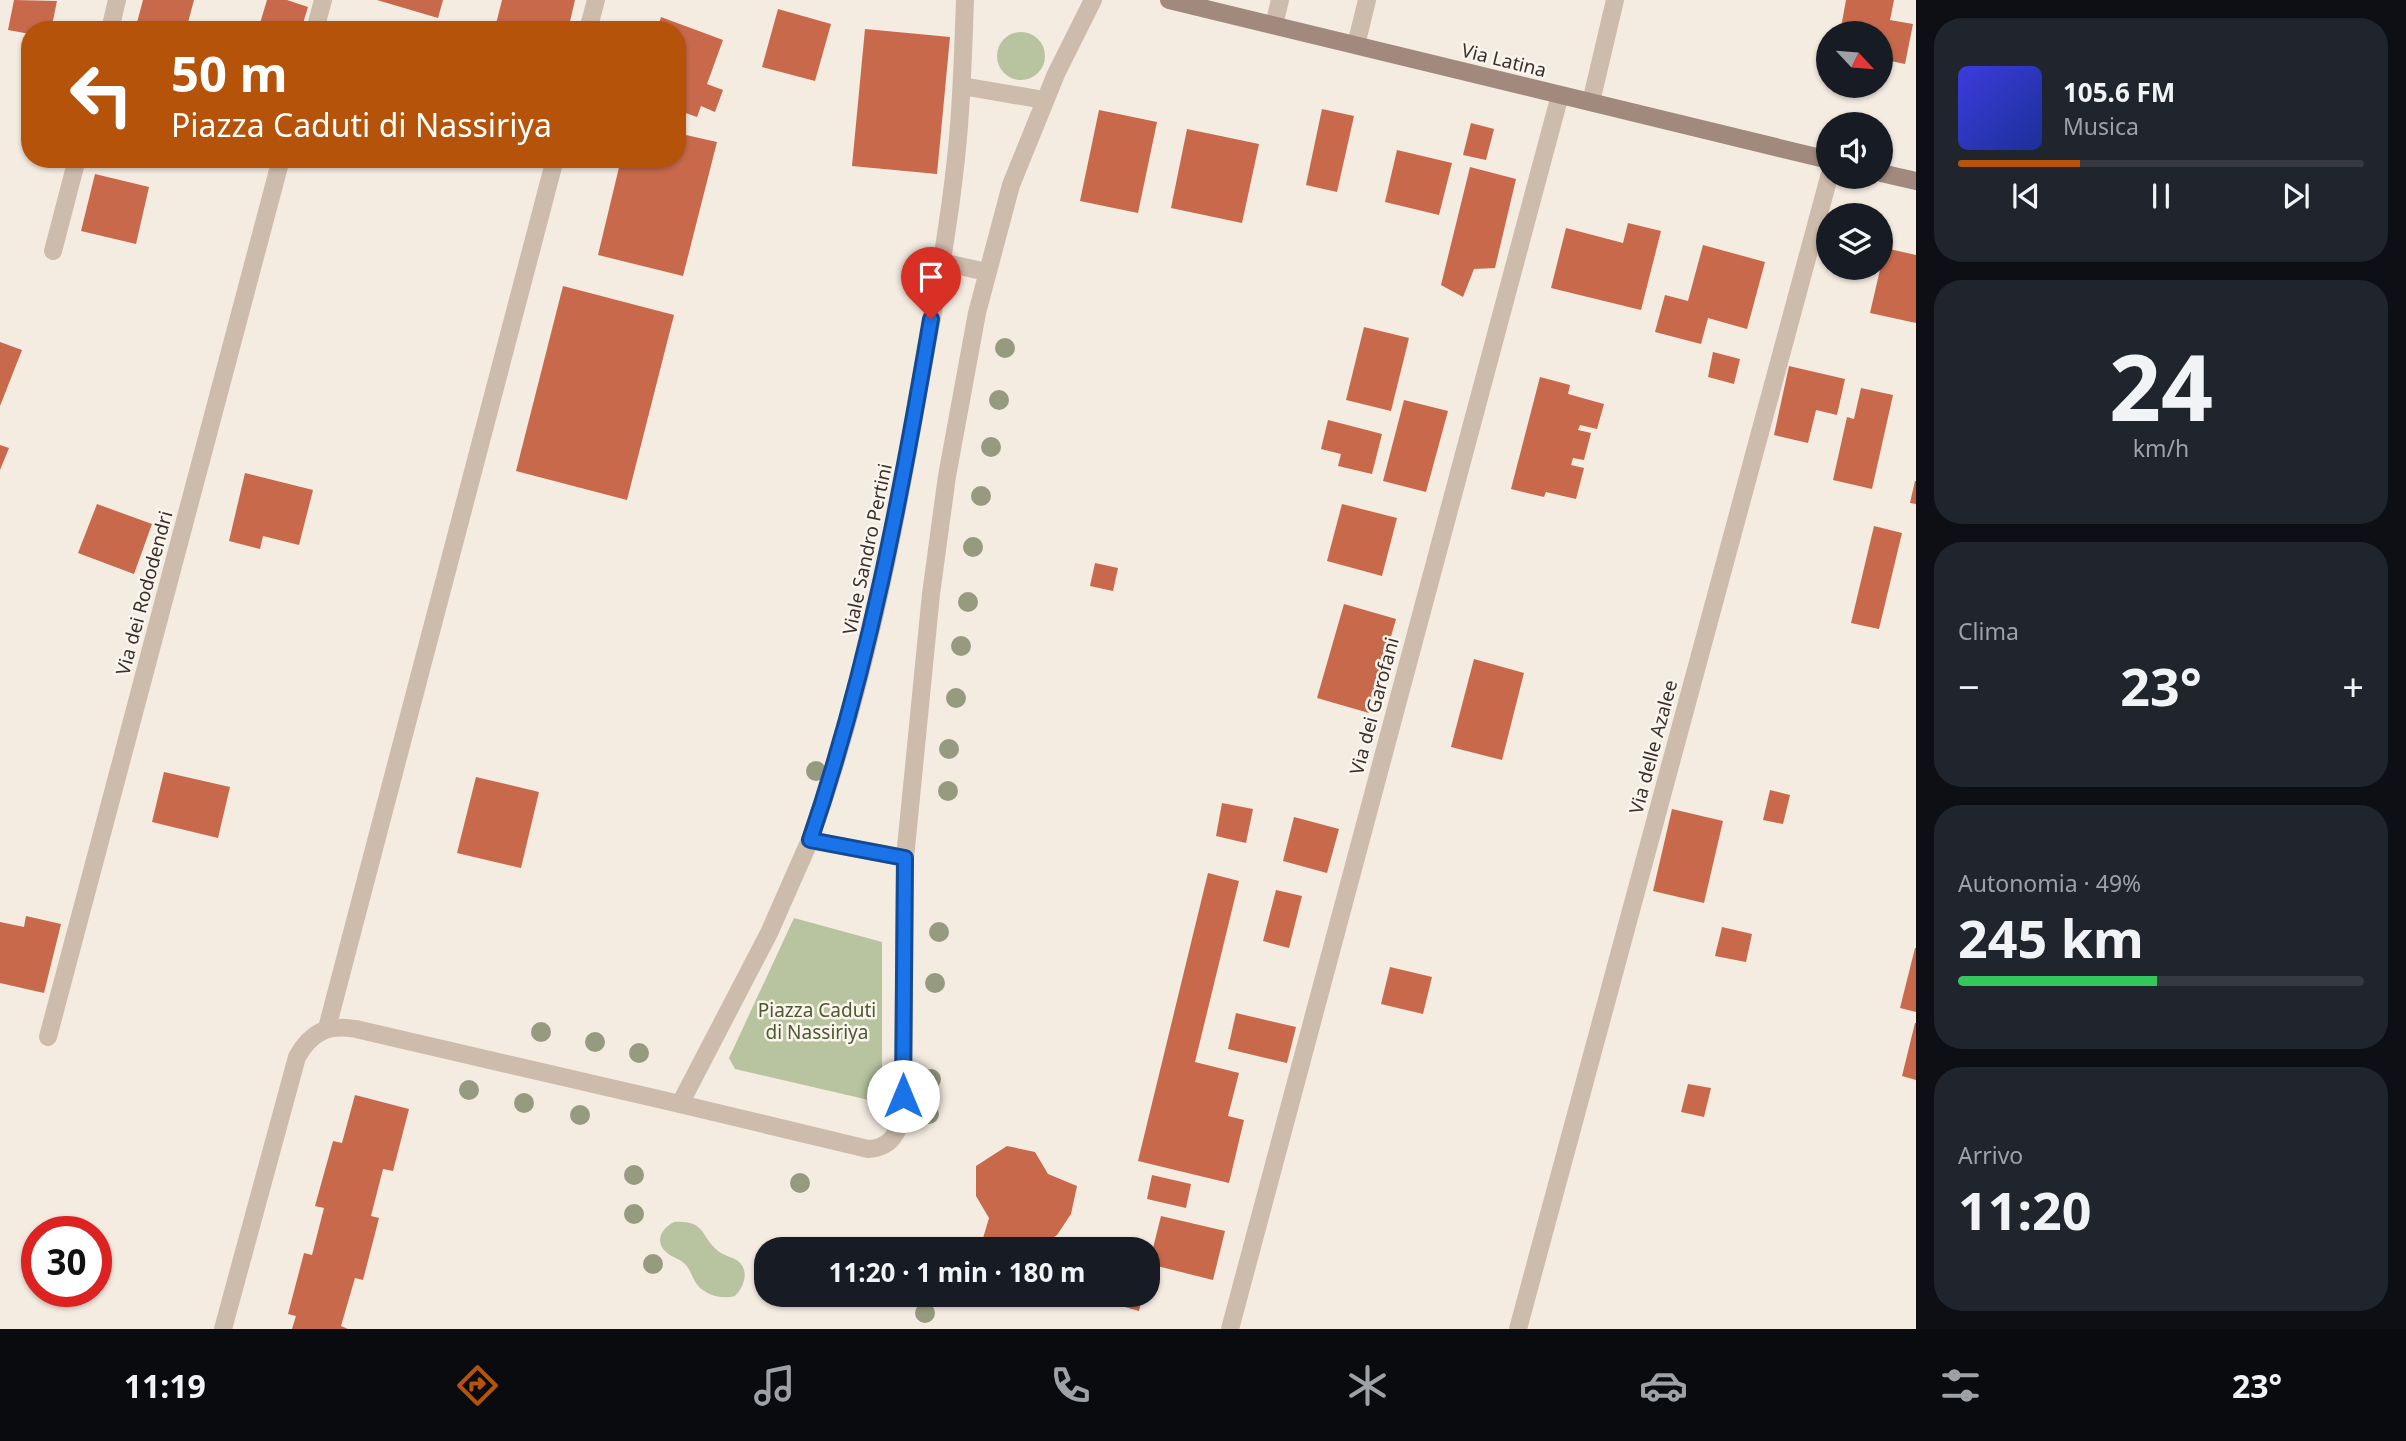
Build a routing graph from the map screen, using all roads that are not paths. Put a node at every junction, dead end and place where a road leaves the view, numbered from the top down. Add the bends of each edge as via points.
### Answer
1 (117, 0) edge
2 (323, 0) edge
3 (596, 0) edge
4 (965, 0) edge
5 (1093, 0) edge
6 (1169, 0) edge
7 (1280, 0) edge
8 (1367, 0) edge
9 (1615, 0) edge
10 (112, 21) edge
11 (317, 21) edge
12 (591, 21) edge
13 (1274, 25) junction
14 (1356, 45) junction
15 (962, 86) junction
16 (1560, 95) junction
17 (1044, 100) junction
18 (1591, 102) junction
19 (1816, 157) edge
20 (75, 168) edge
21 (279, 168) edge
22 (553, 168) edge
23 (1893, 176) edge
24 (1916, 181) edge
25 (1826, 189) edge
26 (53, 251) dead end
27 (941, 262) junction
28 (987, 272) junction
29 (810, 840) junction
30 (905, 858) junction
31 (327, 1028) junction
32 (48, 1037) dead end
33 (680, 1104) junction
34 (223, 1329) edge
35 (1230, 1329) edge
36 (1518, 1329) edge

1 - 10 street
2 - 11 street
3 - 12 street
4 - 15 street, Viale Sandro Pertini
5 - 17 street
6 - 13 main road, Via Latina
7 - 13 street
8 - 14 street
9 - 18 street
13 - 14 main road, Via Latina
14 - 16 main road, Via Latina
15 - 17 street
15 - 27 street, Viale Sandro Pertini
16 - 18 main road, Via Latina
16 - 35 street, Via dei Garofani
17 - 28 street via 1011,185
18 - 19 main road, Via Latina
20 - 26 street
21 - 32 street, Via dei Rododendri
22 - 31 street
23 - 24 main road
25 - 36 street, Via delle Azalee
27 - 28 street
27 - 29 street, Viale Sandro Pertini via 873,627 838,759
28 - 30 street via 936,547
29 - 30 street
29 - 33 street via 769,933
30 - 33 street via 903,1108 892,1140 875,1149 859,1148
31 - 33 street via 356,1029
31 - 34 street via 309,1039 297,1057

